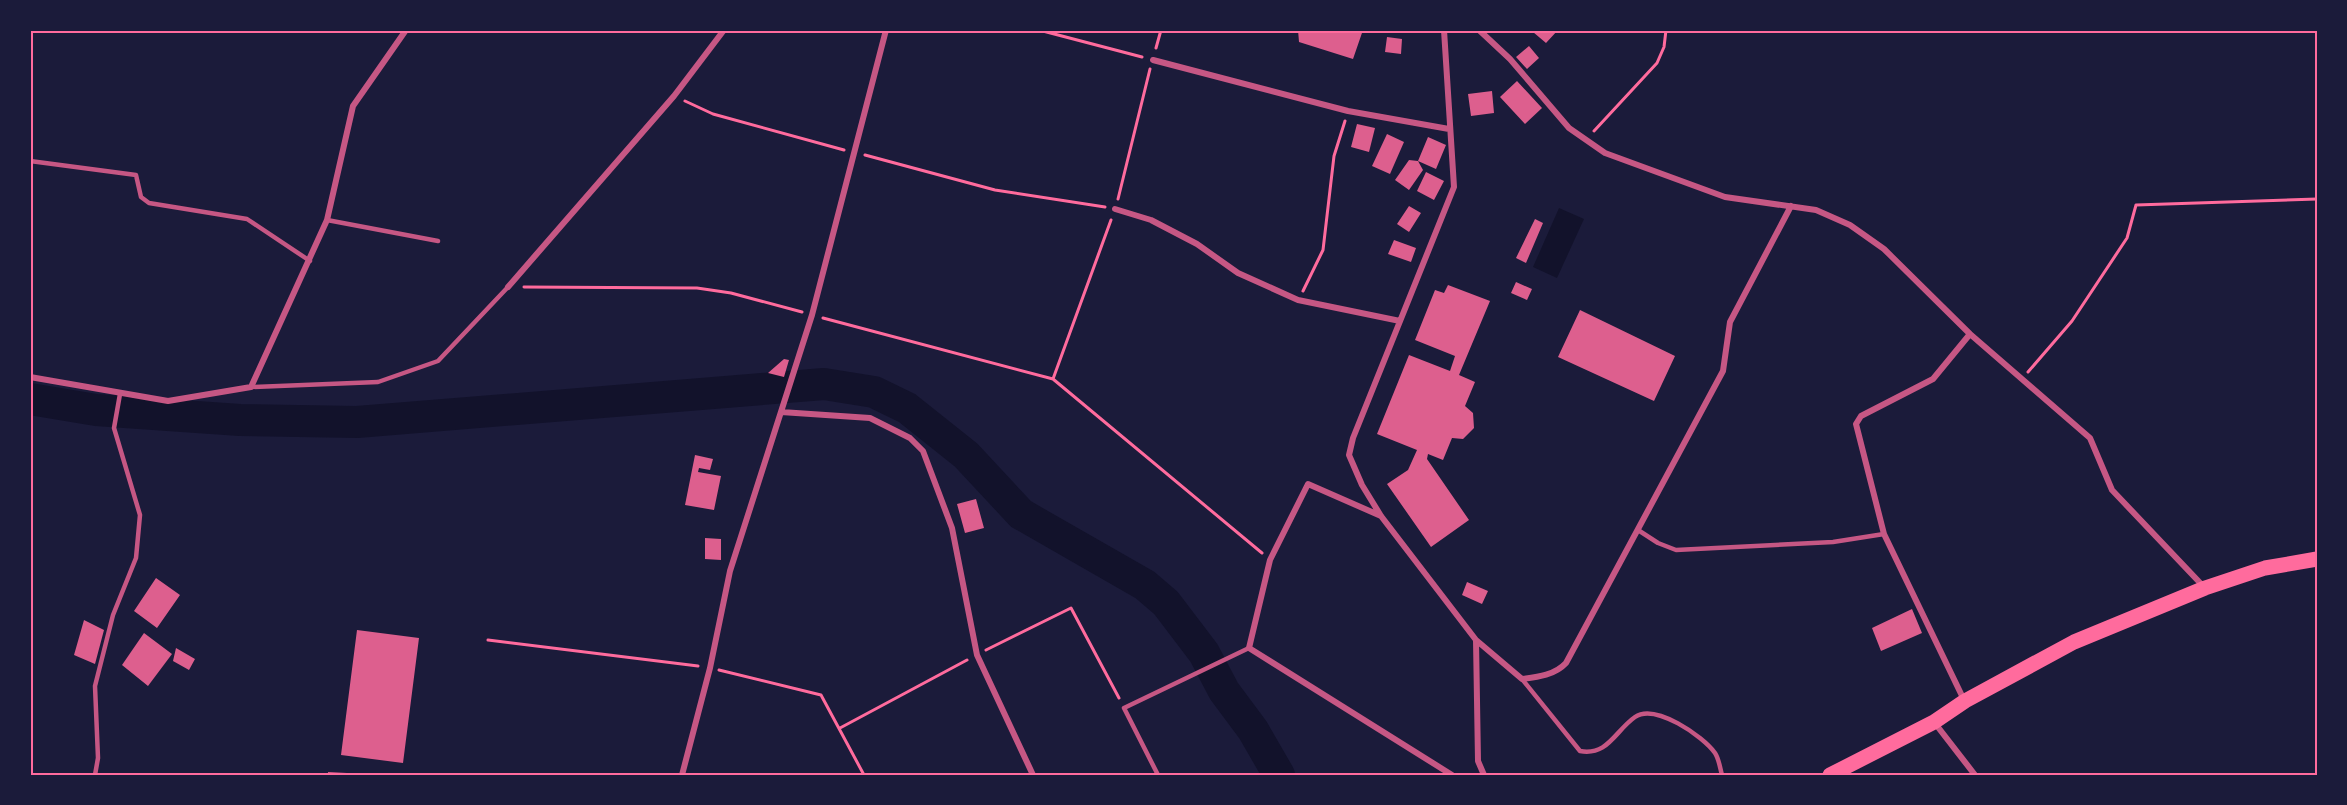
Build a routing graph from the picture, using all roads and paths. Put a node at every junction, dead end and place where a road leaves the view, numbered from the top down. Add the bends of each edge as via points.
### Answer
1 (406, 30) edge
2 (724, 30) edge
3 (886, 30) edge
4 (1039, 30) edge
5 (1161, 30) edge
6 (1444, 30) edge
7 (1479, 30) edge
8 (1666, 30) edge
9 (1153, 60) junction
10 (674, 96) junction
11 (1348, 111) junction
12 (1449, 129) junction
13 (1585, 141) junction
14 (854, 152) junction
15 (30, 161) edge
16 (2317, 199) edge
17 (1791, 206) junction
18 (1115, 209) junction
19 (327, 220) junction
20 (438, 241) dead end
21 (310, 261) junction
22 (508, 287) junction
23 (1299, 300) junction
24 (812, 315) junction
25 (1400, 321) junction
26 (1970, 334) junction
27 (30, 377) edge
28 (1053, 379) junction
29 (2021, 379) junction
30 (251, 387) junction
31 (120, 394) junction
32 (782, 412) junction
33 (1381, 516) junction
34 (1638, 530) junction
35 (1884, 534) junction
36 (2317, 559) edge
37 (1270, 560) junction
38 (2205, 588) junction
39 (488, 640) dead end
40 (1476, 640) junction
41 (1249, 648) junction
42 (977, 655) junction
43 (710, 668) junction
44 (1522, 679) junction
45 (1965, 701) junction
46 (1124, 708) junction
47 (1934, 722) junction
48 (840, 728) junction
49 (95, 775) edge
50 (682, 775) edge
51 (864, 775) edge
52 (1033, 775) edge
53 (1158, 775) edge
54 (1452, 775) edge
55 (1484, 775) edge
56 (1722, 775) edge
57 (1830, 775) edge
58 (1975, 775) edge

1 - 19 street via 353,106
2 - 10 street
3 - 14 street
4 - 9 path
5 - 9 path
6 - 12 street
7 - 13 street
8 - 13 path via 1657,63
9 - 11 street
9 - 18 path
10 - 14 path via 714,114
10 - 22 street
11 - 12 street
11 - 23 path via 1334,156 1323,250
12 - 25 street via 1454,187
13 - 17 street via 1605,153 1725,197
14 - 18 path via 995,190
14 - 24 street
15 - 21 lane via 136,175 141,197 148,203 247,219
16 - 29 path via 2136,205 2127,238 2072,321
17 - 26 street via 1816,210 1850,225 1884,249
17 - 34 street via 1730,322 1723,371
18 - 23 street via 1151,220 1197,244 1238,273
18 - 28 path
19 - 20 lane
19 - 21 street
21 - 30 street
22 - 24 path via 697,288
22 - 30 lane via 438,361 378,382
23 - 25 street
24 - 28 path
24 - 32 street
25 - 33 street via 1349,455
26 - 29 street
26 - 35 street via 1933,379 1861,417 1857,424
27 - 31 street
28 - 37 path
29 - 38 street via 2090,438 2112,490
30 - 31 street via 168,401
31 - 49 lane via 114,428 140,515 136,558 113,615 95,686
32 - 42 street via 870,418 917,444 926,457 949,517
32 - 43 street via 730,571
33 - 37 street via 1308,484
33 - 40 street
34 - 35 lane via 1676,550 1833,542
34 - 44 street via 1566,663 1560,670
35 - 45 street
36 - 38 main road via 2265,568
37 - 41 street
38 - 45 main road via 2074,642
39 - 43 path
40 - 44 street
40 - 55 street via 1478,761
41 - 46 lane
41 - 54 street
42 - 46 path via 1071,608
42 - 48 path
42 - 52 street
43 - 48 path via 821,695
43 - 50 street
44 - 56 lane via 1580,752 1603,750 1636,716 1647,713 1664,716 1702,739 1716,754
45 - 47 main road
46 - 53 lane
47 - 57 main road
47 - 58 street
48 - 51 path

